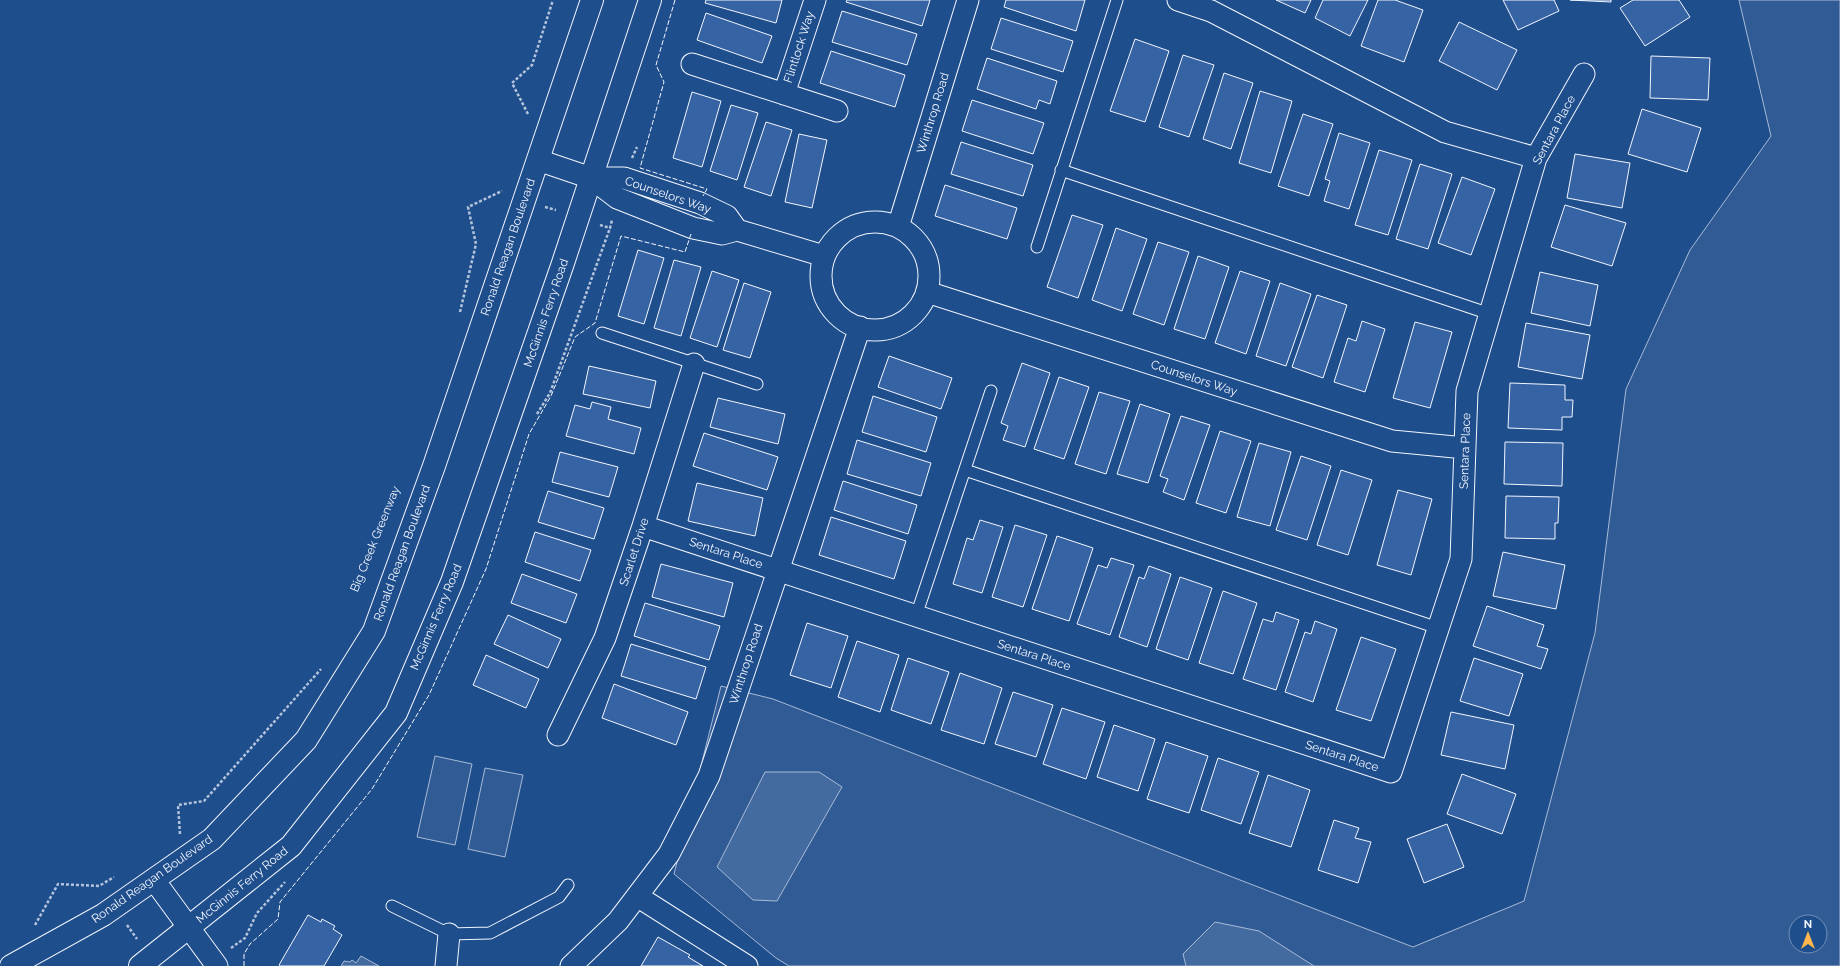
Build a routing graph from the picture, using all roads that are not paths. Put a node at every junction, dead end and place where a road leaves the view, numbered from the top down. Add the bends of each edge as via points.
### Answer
1 (592, 0) edge
2 (650, 0) edge
3 (815, 0) edge
4 (968, 0) edge
5 (1117, 0) edge
6 (1178, 0) edge
7 (692, 64) dead end
8 (1584, 74) dead end
9 (784, 94) junction
10 (837, 111) dead end
11 (1536, 158) junction
12 (538, 160) junction
13 (1062, 170) junction
14 (591, 178) junction
15 (898, 227) junction
16 (1037, 247) dead end
17 (824, 256) junction
18 (927, 292) junction
19 (1490, 314) junction
20 (860, 327) junction
21 (602, 333) dead end
22 (694, 364) junction
23 (757, 384) dead end
24 (991, 391) dead end
25 (1465, 448) junction
26 (965, 470) junction
27 (643, 526) junction
28 (777, 570) junction
29 (916, 616) junction
30 (1438, 628) junction
31 (558, 735) dead end
32 (154, 880) junction
33 (568, 885) dead end
34 (637, 896) junction
35 (392, 906) dead end
36 (190, 928) junction
37 (449, 934) junction
38 (11, 966) edge
39 (140, 966) edge
40 (218, 966) edge
41 (446, 966) edge
42 (571, 966) edge
43 (747, 966) edge

1 - 12 main road, Ronald Reagan Boulevard
2 - 14 main road
3 - 9 street, Flintlock Way
4 - 15 street, Winthrop Road
5 - 13 lane
6 - 11 street via 1211,11 1445,132
7 - 9 street
8 - 11 street, Sentara Place
9 - 10 street
11 - 19 street, Sentara Place
12 - 14 street, Counselors Way
12 - 32 main road, Ronald Reagan Boulevard via 434,466 374,631 306,740 212,838
13 - 16 lane
13 - 19 lane
14 - 17 street, Counselors Way via 624,178 700,203 727,216 737,230
14 - 36 main road, McGinnis Ferry Road via 452,582 396,713 291,846
15 - 17 street via 880,222 866,222 852,227 836,239
15 - 18 street via 907,231 925,253 930,282
17 - 20 street via 821,270 825,297 842,319
18 - 20 street via 918,309 908,320 882,330
18 - 25 street, Counselors Way via 1392,441
19 - 25 street, Sentara Place via 1468,391
20 - 28 street, Winthrop Road
21 - 22 lane
22 - 23 lane
22 - 27 street, Scarlet Drive
24 - 26 lane
25 - 30 street, Sentara Place via 1461,559
26 - 29 lane
26 - 30 lane
27 - 28 street, Sentara Place
27 - 31 street, Scarlet Drive via 605,638
28 - 29 street, Sentara Place
28 - 34 street, Winthrop Road via 709,776 669,854
29 - 30 street, Sentara Place via 1391,772
32 - 36 street
32 - 38 main road, Ronald Reagan Boulevard via 103,915
33 - 37 lane via 559,897 490,933
34 - 42 street, Winthrop Road via 618,921
34 - 43 street
35 - 37 lane
36 - 39 main road, McGinnis Ferry Road
36 - 40 street
37 - 41 street

